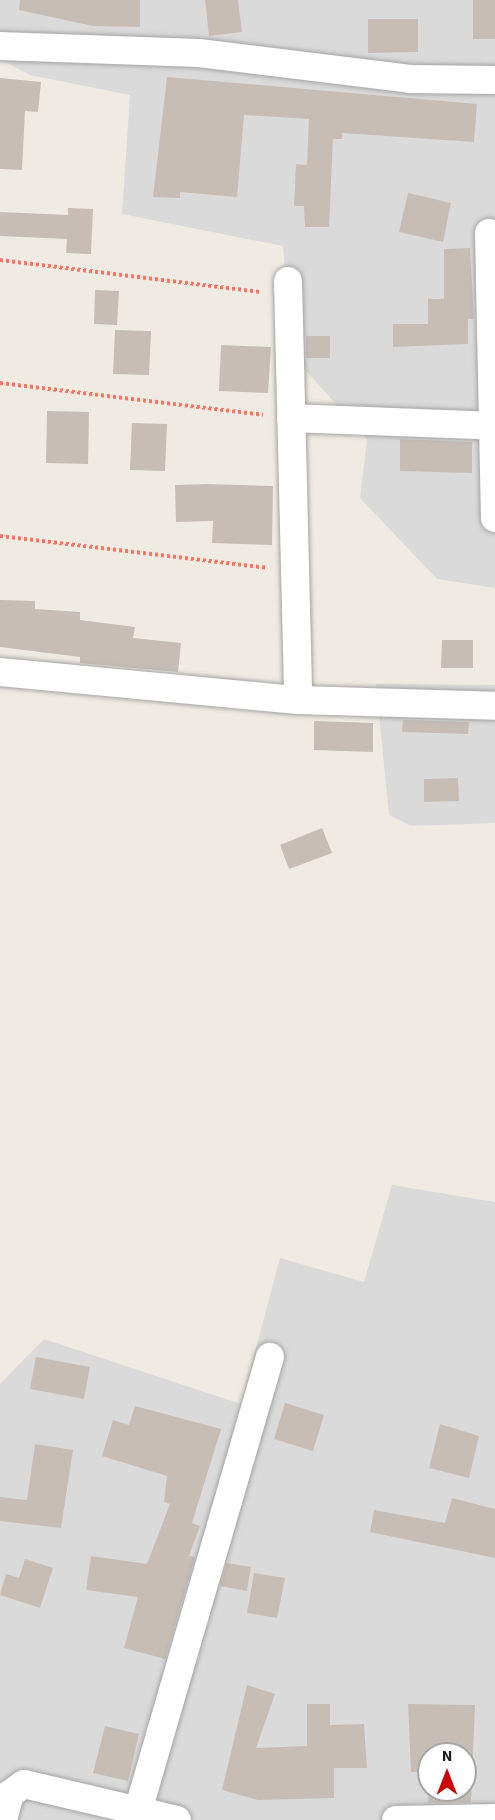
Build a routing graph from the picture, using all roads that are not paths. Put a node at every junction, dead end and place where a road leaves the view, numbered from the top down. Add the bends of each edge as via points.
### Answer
1 (0, 46) edge
2 (495, 80) edge
3 (489, 233) dead end
4 (288, 288) road end
5 (291, 418) junction
6 (492, 425) edge
7 (495, 518) edge
8 (0, 672) edge
9 (298, 700) junction
10 (495, 705) edge
11 (270, 1357) dead end
12 (138, 1811) junction
13 (495, 1818) edge
14 (3, 1820) edge
15 (177, 1820) edge
16 (396, 1820) edge

1 - 2 street via 199,53 410,79
3 - 6 street
4 - 5 street
5 - 6 street
5 - 9 street
6 - 7 street
8 - 9 street
9 - 10 street
11 - 12 street
12 - 14 street via 24,1784 10,1794
12 - 15 street
13 - 16 street

